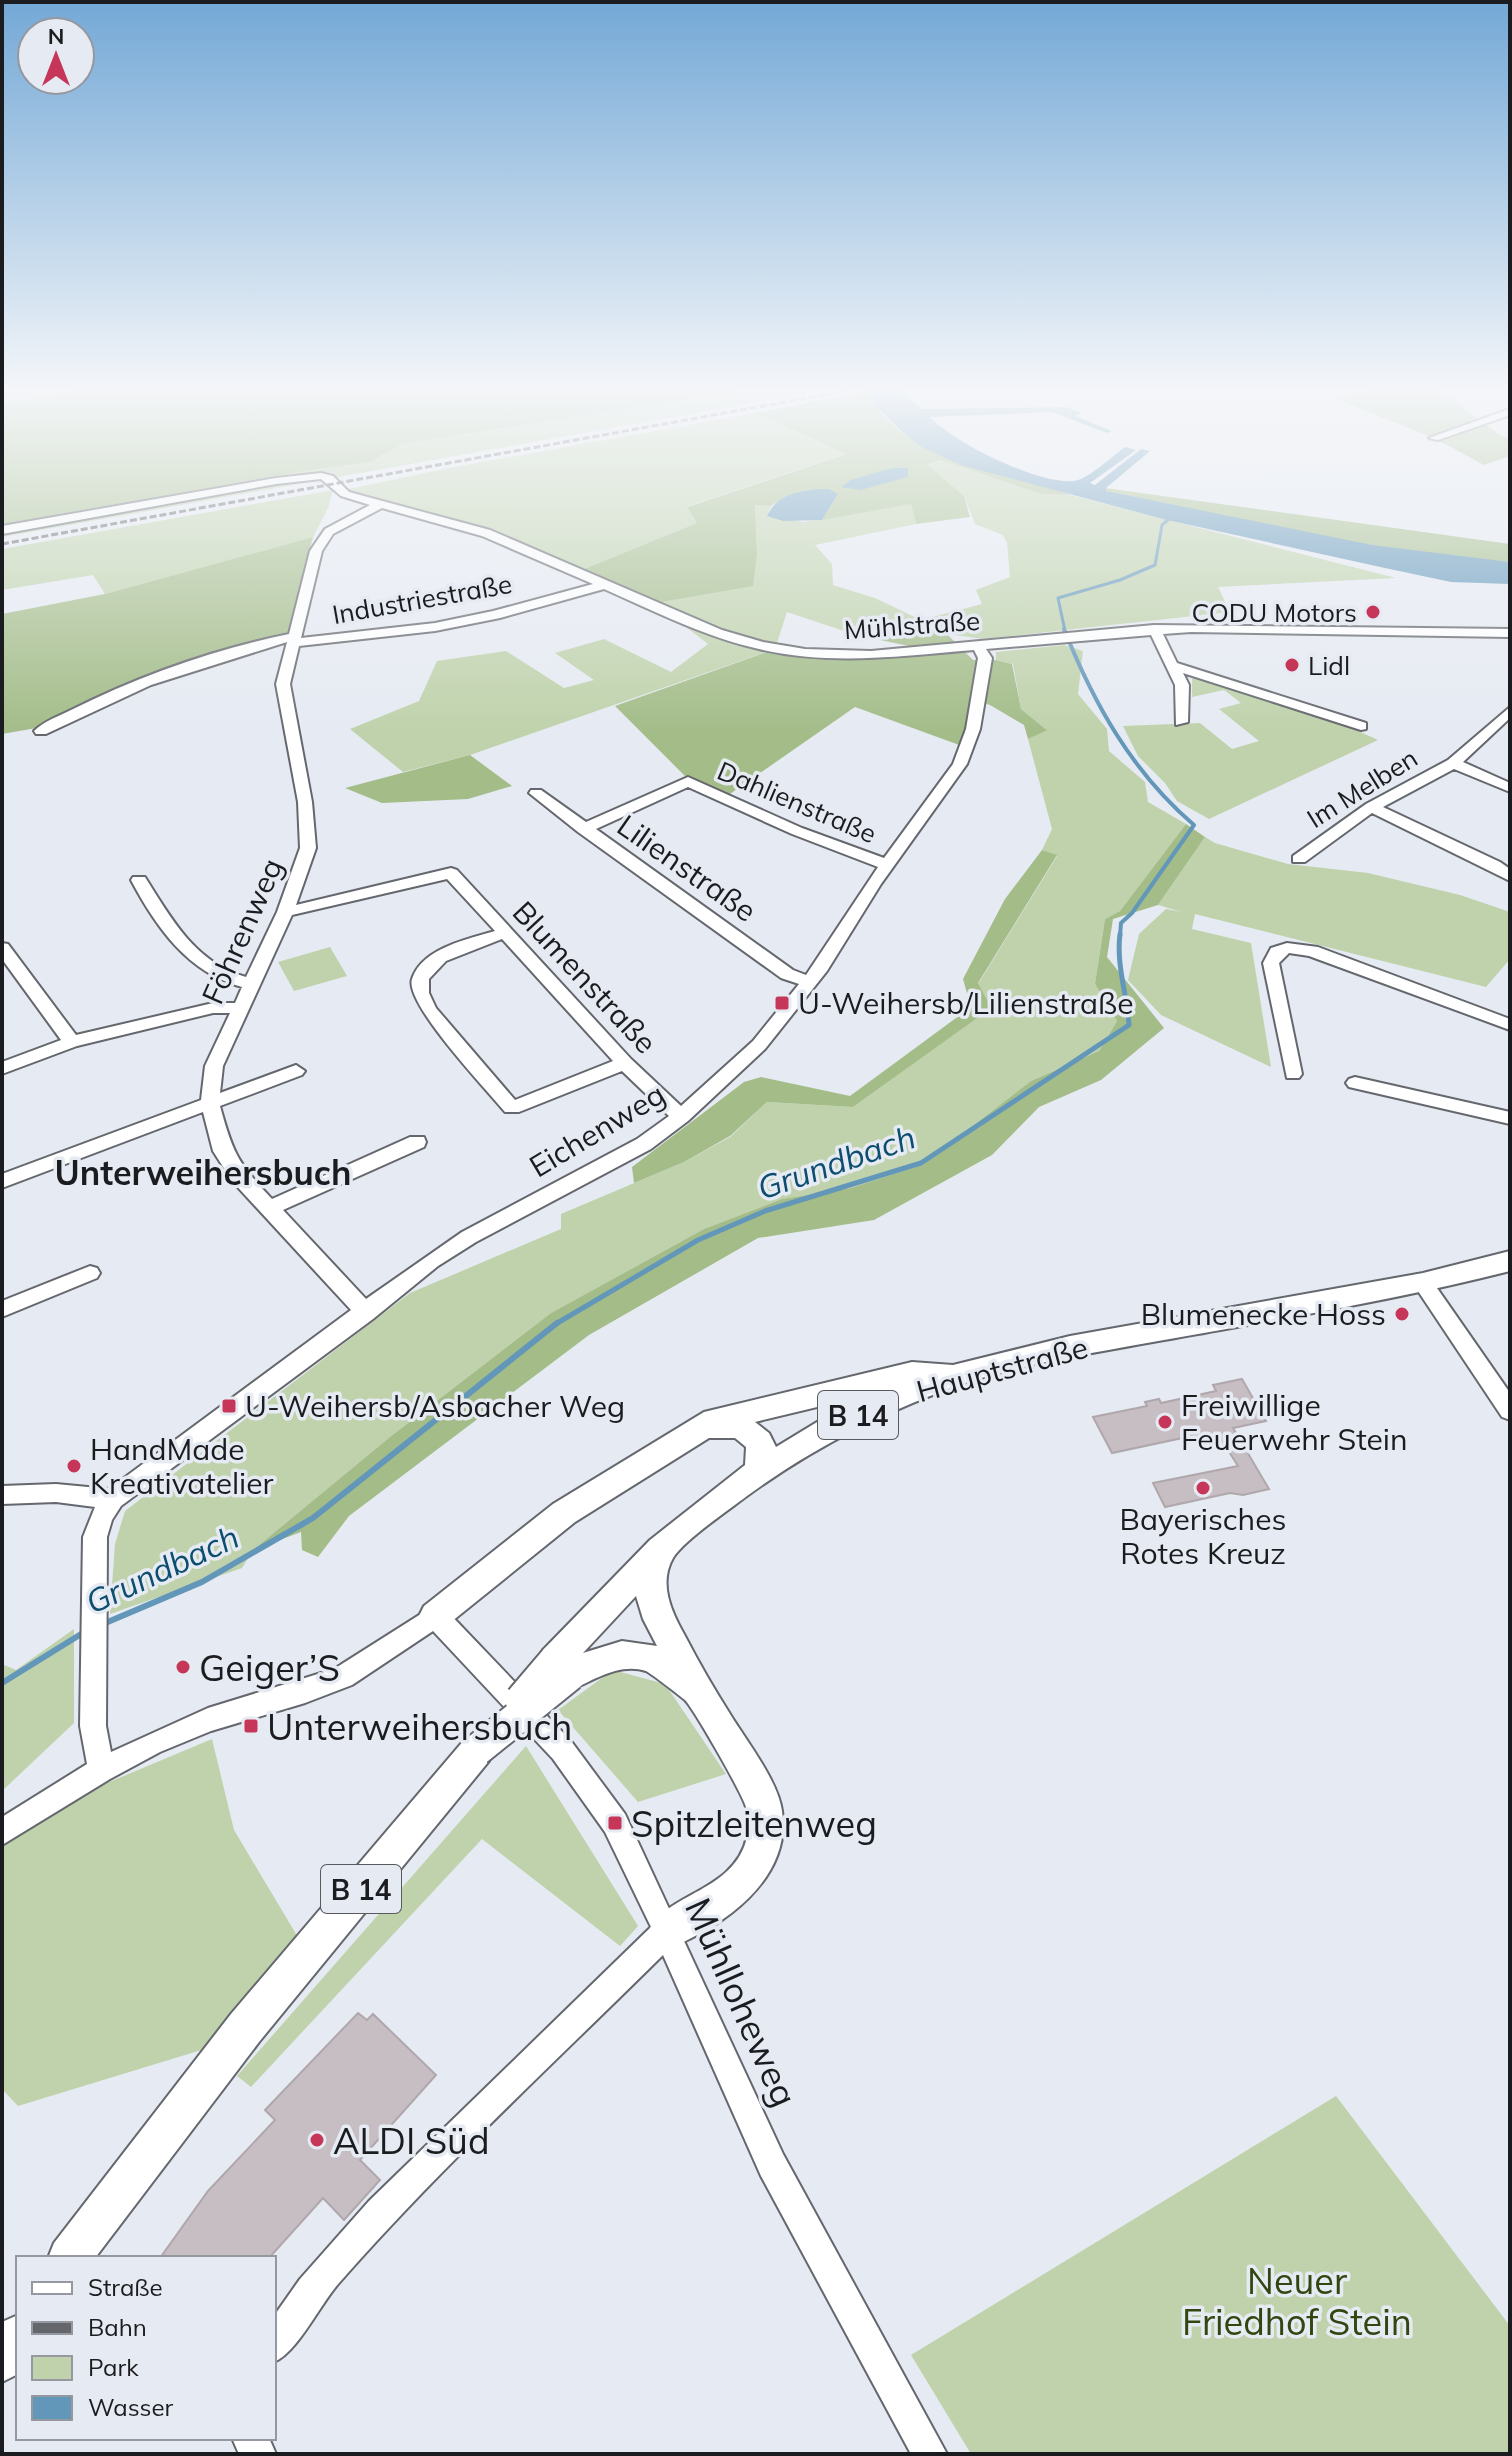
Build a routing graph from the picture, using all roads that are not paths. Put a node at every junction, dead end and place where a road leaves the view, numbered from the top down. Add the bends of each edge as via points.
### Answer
1 (141, 506) edge
2 (377, 506) edge
3 (380, 506) edge
4 (2, 530) edge
5 (603, 585) junction
6 (1154, 629) junction
7 (1510, 633) edge
8 (295, 640) junction
9 (977, 645) junction
10 (1175, 666) junction
11 (1508, 716) edge
12 (1181, 722) dead end
13 (1361, 726) dead end
14 (41, 731) dead end
15 (1453, 763) junction
16 (1510, 788) edge
17 (536, 793) dead end
18 (1371, 807) junction
19 (583, 829) junction
20 (1299, 859) dead end
21 (887, 865) junction
22 (1510, 876) edge
23 (139, 880) dead end
24 (285, 912) junction
25 (504, 933) junction
26 (2, 948) edge
27 (810, 982) junction
28 (251, 983) junction
29 (239, 1008) junction
30 (1510, 1025) edge
31 (72, 1042) junction
32 (625, 1063) junction
33 (2, 1068) edge
34 (296, 1071) dead end
35 (1293, 1074) dead end
36 (1355, 1083) dead end
37 (210, 1103) junction
38 (681, 1117) junction
39 (1510, 1118) edge
40 (417, 1142) dead end
41 (2, 1181) edge
42 (268, 1209) junction
43 (1510, 1261) edge
44 (90, 1273) dead end
45 (1423, 1283) junction
46 (2, 1309) edge
47 (366, 1313) junction
48 (965, 1372) junction
49 (1510, 1411) edge
50 (692, 1432) junction
51 (758, 1472) junction
52 (2, 1495) edge
53 (113, 1499) junction
54 (661, 1549) junction
55 (435, 1616) junction
56 (563, 1668) junction
57 (699, 1694) junction
58 (101, 1770) junction
59 (2, 1832) edge
60 (667, 1931) junction
61 (71, 2256) edge
62 (16, 2339) edge
63 (276, 2342) edge
64 (2, 2360) edge
65 (930, 2454) edge

1 - 4 street, Mühlstraße
2 - 8 street, Föhrenweg via 324,539 308,578
3 - 5 street, Mühlstraße via 486,533
5 - 8 street, Industriestraße via 435,627
5 - 9 street, Mühlstraße via 717,633 776,648 871,655
6 - 7 street, Mühlstraße
6 - 9 street, Mühlstraße
6 - 10 street
8 - 14 street, Industriestraße via 273,641 150,679
8 - 24 street, Föhrenweg via 283,684 309,829 308,848
9 - 21 street, Eichenweg via 985,658 968,749
10 - 12 street via 1182,685
10 - 13 street
11 - 15 street, Im Melben
15 - 16 street
15 - 18 street, Im Melben
17 - 19 street, Lilienstraße
18 - 20 street, Im Melben
18 - 22 street
19 - 21 street, Dahlienstraße via 688,781
19 - 27 street, Lilienstraße via 787,974
21 - 27 street, Eichenweg
23 - 28 street via 183,947 238,982
24 - 25 street, Blumenstraße via 451,873
24 - 28 street, Föhrenweg
25 - 32 street, Blumenstraße
25 - 32 street via 436,960 422,974 419,994 512,1108
26 - 31 street
27 - 38 street, Eichenweg via 759,1045
28 - 29 street, Föhrenweg
29 - 31 street via 213,1008
29 - 37 street, Föhrenweg via 214,1066
30 - 35 street via 1312,951 1287,948 1271,963
31 - 33 street
32 - 38 street, Blumenstraße
34 - 37 street
36 - 39 street
37 - 41 street
37 - 42 street, Föhrenweg via 223,1151
38 - 47 street, Eichenweg via 613,1162 469,1237
40 - 42 street
42 - 47 street, Föhrenweg
43 - 45 main road, Hauptstraße / B 14
44 - 46 street
45 - 48 main road, Hauptstraße / B 14 via 1070,1347
45 - 49 street
47 - 53 street, Eichenweg
48 - 50 main road via 912,1373 742,1412
48 - 51 main road, Hauptstraße / B 14 via 837,1424
50 - 51 main road via 717,1426 747,1430 762,1446
50 - 55 main road via 564,1513
51 - 54 main road, Hauptstraße / B 14
52 - 53 street
53 - 58 street via 95,1537 93,1726
54 - 56 main road, Hauptstraße / B 14
54 - 57 main road via 651,1577 652,1596
55 - 58 street via 343,1677 208,1720
55 - 60 street, Mühlloheweg via 562,1750 615,1823
56 - 57 main road via 620,1655 654,1659
56 - 61 main road, B 14, bridge via 477,1750 245,2028
57 - 60 main road via 765,1809 765,1838 749,1873 728,1895
58 - 59 street
60 - 63 street via 380,2212 311,2290
60 - 65 street, Mühlloheweg via 772,2165
62 - 64 main road

